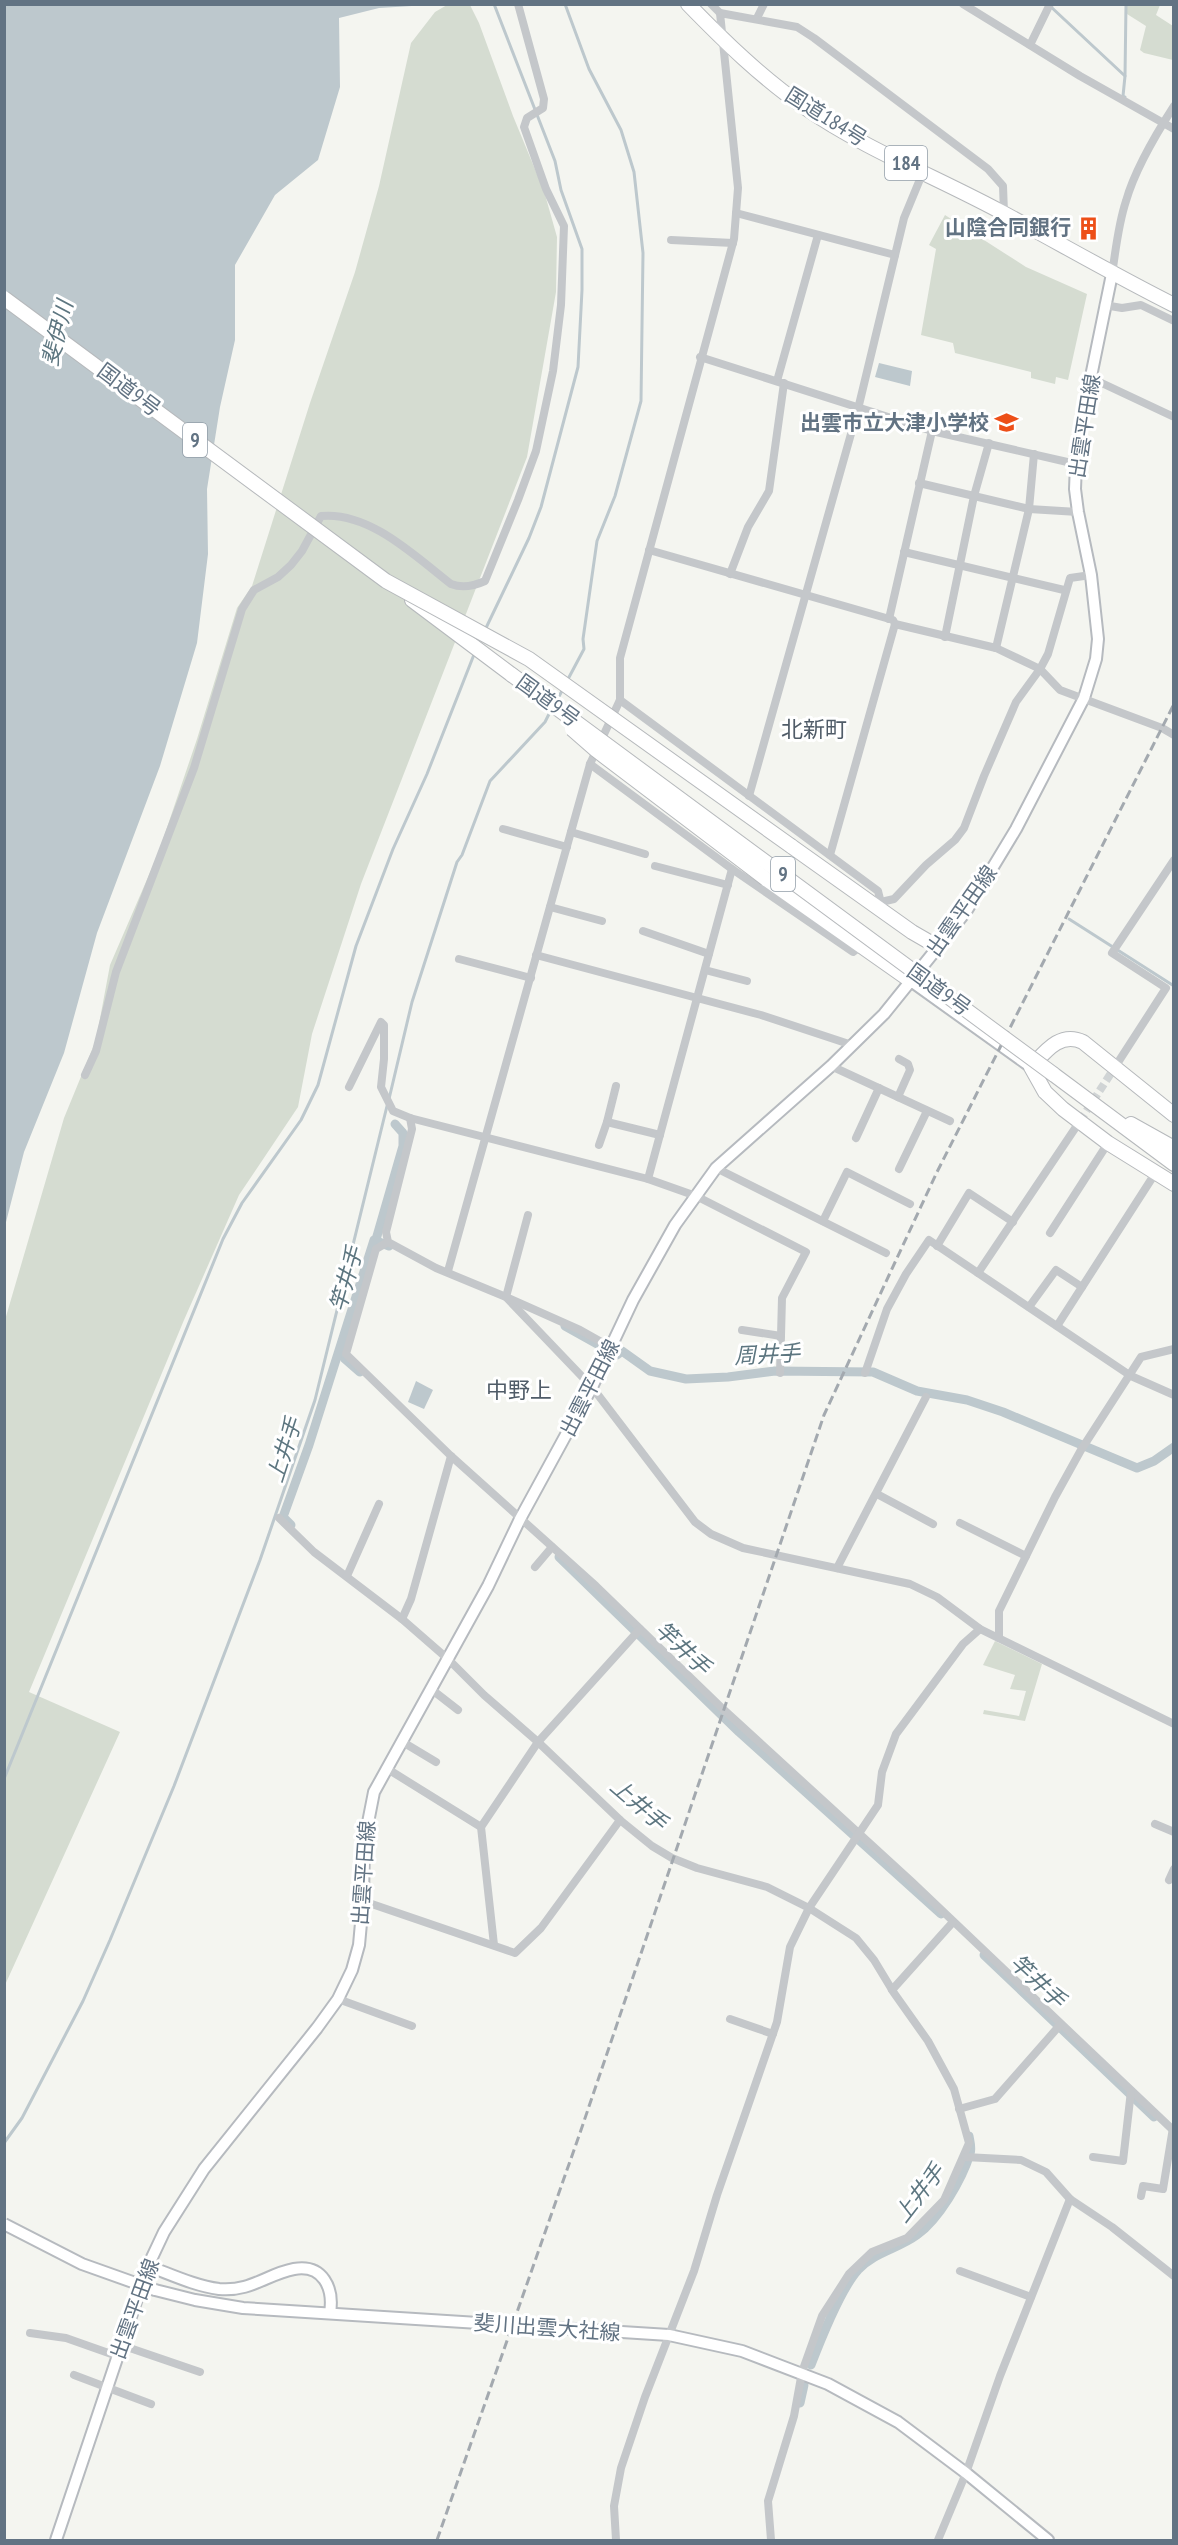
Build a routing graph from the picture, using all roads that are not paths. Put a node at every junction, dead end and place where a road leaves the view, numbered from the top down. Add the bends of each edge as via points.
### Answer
1 (518, 4) edge
2 (688, 4) edge
3 (711, 4) edge
4 (764, 4) edge
5 (963, 4) edge
6 (1050, 4) edge
7 (720, 13) junction
8 (757, 18) junction
9 (721, 39) junction
10 (1030, 45) junction
11 (1173, 106) edge
12 (1162, 122) junction
13 (1173, 129) edge
14 (923, 172) junction
15 (736, 213) junction
16 (1004, 213) junction
17 (818, 235) junction
18 (671, 240) dead end
19 (733, 243) junction
20 (895, 255) junction
21 (1112, 274) junction
22 (4, 298) edge
23 (1104, 305) junction
24 (1173, 305) edge
25 (1173, 321) edge
26 (700, 357) junction
27 (1091, 378) junction
28 (780, 382) junction
29 (858, 409) junction
30 (1173, 417) edge
31 (932, 431) junction
32 (988, 443) junction
33 (1034, 454) junction
34 (1076, 464) junction
35 (919, 483) junction
36 (974, 496) junction
37 (1029, 508) junction
38 (1078, 512) junction
39 (649, 550) junction
40 (904, 552) junction
41 (960, 566) junction
42 (730, 574) junction
43 (1091, 575) junction
44 (1012, 579) junction
45 (386, 581) junction
46 (1064, 590) junction
47 (805, 596) junction
48 (892, 622) junction
49 (945, 637) junction
50 (996, 648) junction
51 (1040, 669) junction
52 (512, 675) junction
53 (1084, 698) junction
54 (620, 700) junction
55 (1173, 735) edge
56 (590, 764) junction
57 (749, 796) junction
58 (503, 829) dead end
59 (571, 832) junction
60 (567, 847) junction
61 (645, 854) dead end
62 (830, 855) junction
63 (1173, 860) edge
64 (655, 866) dead end
65 (732, 869) junction
66 (728, 885) junction
67 (550, 907) junction
68 (883, 908) junction
69 (602, 921) dead end
70 (643, 931) dead end
71 (861, 946) junction
72 (938, 947) junction
73 (709, 954) junction
74 (536, 955) junction
75 (459, 959) dead end
76 (705, 970) junction
77 (531, 978) junction
78 (747, 981) dead end
79 (911, 981) junction
80 (698, 999) junction
81 (852, 1045) junction
82 (899, 1059) dead end
83 (831, 1066) junction
84 (1030, 1067) junction
85 (1115, 1067) junction
86 (85, 1075) dead end
87 (616, 1086) dead end
88 (349, 1087) dead end
89 (879, 1088) junction
90 (898, 1096) junction
91 (1092, 1103) junction
92 (927, 1111) junction
93 (1173, 1115) edge
94 (410, 1118) junction
95 (950, 1121) dead end
96 (1080, 1121) junction
97 (607, 1122) junction
98 (660, 1135) junction
99 (487, 1137) junction
100 (856, 1138) dead end
101 (1108, 1143) junction
102 (599, 1145) dead end
103 (1173, 1148) edge
104 (1173, 1164) edge
105 (716, 1168) junction
106 (899, 1169) dead end
107 (1156, 1172) junction
108 (648, 1179) junction
109 (1173, 1184) edge
110 (696, 1196) junction
111 (910, 1204) dead end
112 (528, 1215) dead end
113 (823, 1221) junction
114 (1013, 1222) junction
115 (1050, 1233) dead end
116 (388, 1242) junction
117 (937, 1246) junction
118 (886, 1253) dead end
119 (448, 1271) junction
120 (978, 1274) junction
121 (1082, 1287) junction
122 (506, 1297) junction
123 (1029, 1307) junction
124 (1057, 1326) junction
125 (742, 1330) dead end
126 (781, 1336) junction
127 (612, 1348) junction
128 (1173, 1349) edge
129 (780, 1373) dead end
130 (865, 1373) dead end
131 (1131, 1376) junction
132 (592, 1388) junction
133 (1173, 1395) edge
134 (926, 1397) dead end
135 (451, 1456) junction
136 (877, 1494) junction
137 (379, 1504) dead end
138 (279, 1518) dead end
139 (520, 1519) junction
140 (960, 1523) dead end
141 (933, 1524) dead end
142 (552, 1547) junction
143 (1026, 1556) junction
144 (535, 1566) dead end
145 (837, 1568) junction
146 (347, 1576) junction
147 (402, 1619) junction
148 (640, 1629) junction
149 (980, 1629) junction
150 (999, 1638) junction
151 (449, 1660) junction
152 (431, 1689) junction
153 (458, 1710) dead end
154 (1173, 1724) edge
155 (400, 1741) junction
156 (538, 1742) junction
157 (436, 1762) dead end
158 (386, 1768) junction
159 (620, 1820) junction
160 (1155, 1824) dead end
161 (481, 1827) junction
162 (1173, 1832) edge
163 (859, 1835) junction
164 (1173, 1869) edge
165 (1169, 1880) dead end
166 (363, 1901) junction
167 (810, 1908) junction
168 (953, 1922) junction
169 (494, 1945) junction
170 (891, 1990) junction
171 (338, 1999) junction
172 (730, 2019) dead end
173 (1060, 2025) junction
174 (412, 2026) dead end
175 (773, 2034) junction
176 (1131, 2091) junction
177 (959, 2109) junction
178 (1173, 2129) edge
179 (965, 2157) junction
180 (1094, 2157) dead end
181 (1141, 2196) dead end
182 (1070, 2199) junction
183 (4, 2224) edge
184 (148, 2266) junction
185 (960, 2271) dead end
186 (1173, 2276) edge
187 (1031, 2297) junction
188 (330, 2313) junction
189 (30, 2333) dead end
190 (669, 2336) junction
191 (119, 2351) junction
192 (200, 2372) dead end
193 (802, 2372) junction
194 (74, 2375) dead end
195 (107, 2388) junction
196 (151, 2404) dead end
197 (966, 2473) junction
198 (56, 2541) edge
199 (616, 2541) edge
200 (771, 2541) edge
201 (938, 2541) edge
202 (1047, 2541) edge

1 - 86 street via 544,99 524,127 564,226 553,371 536,451 519,500 484,581 459,587 451,584 393,538 337,514 321,516 291,565 254,590 242,609 194,768 116,972 96,1051
2 - 9 highway, 国道184号 / 184
3 - 7 street
4 - 8 street
5 - 10 street
6 - 10 street
7 - 8 street
7 - 9 street
8 - 16 street via 806,32 988,169 1003,186
9 - 14 highway, 国道184号 / 184 via 805,107
9 - 15 street via 738,188
10 - 12 street
11 - 12 street
12 - 13 street
12 - 21 street via 1126,199
14 - 16 highway, 国道184号 / 184
14 - 20 street via 904,218
15 - 17 street
15 - 19 street
16 - 21 highway, 国道184号 / 184
17 - 20 street
17 - 28 street
18 - 19 street
19 - 26 street
20 - 29 street
21 - 23 main road, 出雲平田線
21 - 24 highway, 国道184号 / 184
22 - 45 highway, 国道9号 / 9, bridge
23 - 25 street via 1141,306
23 - 27 main road, 出雲平田線
26 - 28 street
26 - 39 street
27 - 30 street
27 - 34 main road, 出雲平田線
28 - 29 street
28 - 42 street via 769,491 748,527
29 - 31 street
29 - 47 street
31 - 32 street
31 - 35 street
32 - 33 street
32 - 36 street
33 - 34 street
33 - 37 street
34 - 38 main road, 出雲平田線
35 - 36 street
35 - 40 street
36 - 37 street
36 - 41 street
37 - 38 street
37 - 44 street
38 - 43 main road, 出雲平田線
39 - 42 street
39 - 54 street via 620,658
40 - 41 street
40 - 48 street
41 - 44 street
41 - 49 street
42 - 47 street
43 - 46 street via 1070,578
43 - 53 main road, 出雲平田線 via 1098,639
44 - 46 street
44 - 50 street
45 - 52 highway, 国道9号 / 9, bridge
45 - 68 highway, 9, bridge via 530,659
46 - 51 street via 1048,654
47 - 48 street
47 - 57 street
48 - 49 street
48 - 62 street
49 - 50 street
50 - 51 street
51 - 53 street via 1060,690
51 - 68 street via 1016,702 964,828
52 - 71 highway, 9, bridge via 596,750
52 - 91 highway, 国道9号 / 9, bridge
53 - 55 street
53 - 72 main road, 出雲平田線 via 1016,829 967,910
54 - 56 street
54 - 57 street
56 - 59 street
56 - 65 street
57 - 62 street
58 - 60 street
59 - 60 street
59 - 61 street
60 - 67 street
62 - 68 street via 878,891
63 - 85 street via 1112,953 1166,988
64 - 66 street
65 - 66 street
65 - 71 street via 853,952
66 - 73 street
67 - 69 street
67 - 74 street
68 - 72 highway, 9
70 - 73 street
71 - 79 highway, 9
72 - 79 main road, 出雲平田線
73 - 76 street
74 - 77 street
74 - 80 street
75 - 77 street
76 - 78 street
76 - 80 street
77 - 99 street
79 - 81 main road, 出雲平田線
79 - 84 main road
80 - 81 street
80 - 98 street
81 - 83 main road, 出雲平田線
82 - 90 street via 910,1070
83 - 89 street
83 - 105 main road, 出雲平田線
84 - 85 highway via 1062,1039 1074,1038
84 - 96 highway via 1045,1092
85 - 93 highway
87 - 97 street
88 - 94 street via 381,1022 381,1087 393,1111
89 - 90 street
89 - 100 street
90 - 92 street
91 - 103 highway, 国道9号 / 9
91 - 104 highway, 国道9号 / 9
92 - 95 street
92 - 106 street
94 - 99 street
94 - 116 street via 412,1129 386,1232
96 - 101 highway
96 - 114 street
97 - 98 street
97 - 102 street
98 - 108 street
99 - 108 street
99 - 119 street
101 - 107 highway
101 - 115 street
105 - 110 main road, 出雲平田線
105 - 113 street
107 - 109 highway
107 - 121 street
108 - 110 street
110 - 126 street via 806,1252 782,1298
110 - 127 main road, 出雲平田線 via 633,1300
111 - 113 street via 847,1172
112 - 122 street
113 - 118 street
114 - 117 street via 969,1193
114 - 120 street
116 - 119 street
116 - 135 street via 376,1249 346,1354
117 - 120 street
117 - 130 street via 929,1240 906,1274 887,1309
119 - 122 street
120 - 123 street
121 - 123 street via 1056,1270
121 - 124 street
122 - 127 street
122 - 132 street
123 - 124 street
124 - 131 street
125 - 126 street
126 - 129 street
127 - 132 main road, 出雲平田線
128 - 131 street via 1141,1357
131 - 133 street
131 - 143 street via 1081,1450
132 - 139 main road, 出雲平田線
132 - 145 street via 695,1522 711,1534 743,1548
134 - 136 street
135 - 139 street
135 - 147 street
136 - 141 street
136 - 145 street
137 - 146 street
138 - 146 street via 314,1552
139 - 142 street
139 - 151 main road, 出雲平田線
140 - 143 street
142 - 144 street
142 - 148 street
143 - 150 street via 999,1611
145 - 149 street via 910,1584 938,1597
146 - 147 street
147 - 151 street
148 - 156 street
148 - 163 street
149 - 150 street
149 - 163 street via 963,1644 896,1734 882,1772 878,1805
150 - 154 street
151 - 152 main road, 出雲平田線
151 - 156 street
152 - 153 street
152 - 155 main road, 出雲平田線
155 - 157 street
155 - 158 main road, 出雲平田線
156 - 159 street
156 - 161 street
158 - 161 street
158 - 166 main road, 出雲平田線 via 367,1817
159 - 167 street via 672,1858 767,1887
159 - 169 street via 541,1928 515,1953
160 - 162 street
161 - 169 street
163 - 167 street
163 - 168 street
164 - 165 street
166 - 169 street
166 - 171 main road, 出雲平田線 via 359,1945
167 - 170 street via 856,1938
167 - 175 street via 790,1947
168 - 170 street
168 - 173 street
170 - 177 street via 928,2041 954,2089
171 - 174 street
171 - 184 main road, 出雲平田線 via 204,2169 164,2232
172 - 175 street
173 - 176 street
173 - 177 street via 995,2099
175 - 190 street
176 - 178 street
176 - 180 street via 1123,2161
177 - 179 street via 969,2144
178 - 181 street via 1163,2189 1143,2186
179 - 182 street via 1021,2160 1046,2172
179 - 193 street via 944,2200 927,2220 907,2238 872,2252 849,2274 822,2316
182 - 186 street
182 - 187 street
183 - 188 main road, 斐川出雲大社線, bridge via 82,2264 155,2290 243,2308
184 - 188 main road via 217,2289 239,2288 302,2268 313,2271 330,2286
184 - 191 main road, 出雲平田線
185 - 187 street
187 - 197 street
188 - 190 main road, 斐川出雲大社線
189 - 191 street
190 - 193 main road, 斐川出雲大社線 via 742,2350
190 - 199 street via 621,2468 614,2506
191 - 192 street
191 - 195 main road, 出雲平田線
193 - 197 main road, 斐川出雲大社線 via 898,2422
193 - 200 street via 794,2416 768,2501
194 - 195 street
195 - 196 street
195 - 198 main road, 出雲平田線
197 - 201 street
197 - 202 main road, 斐川出雲大社線

